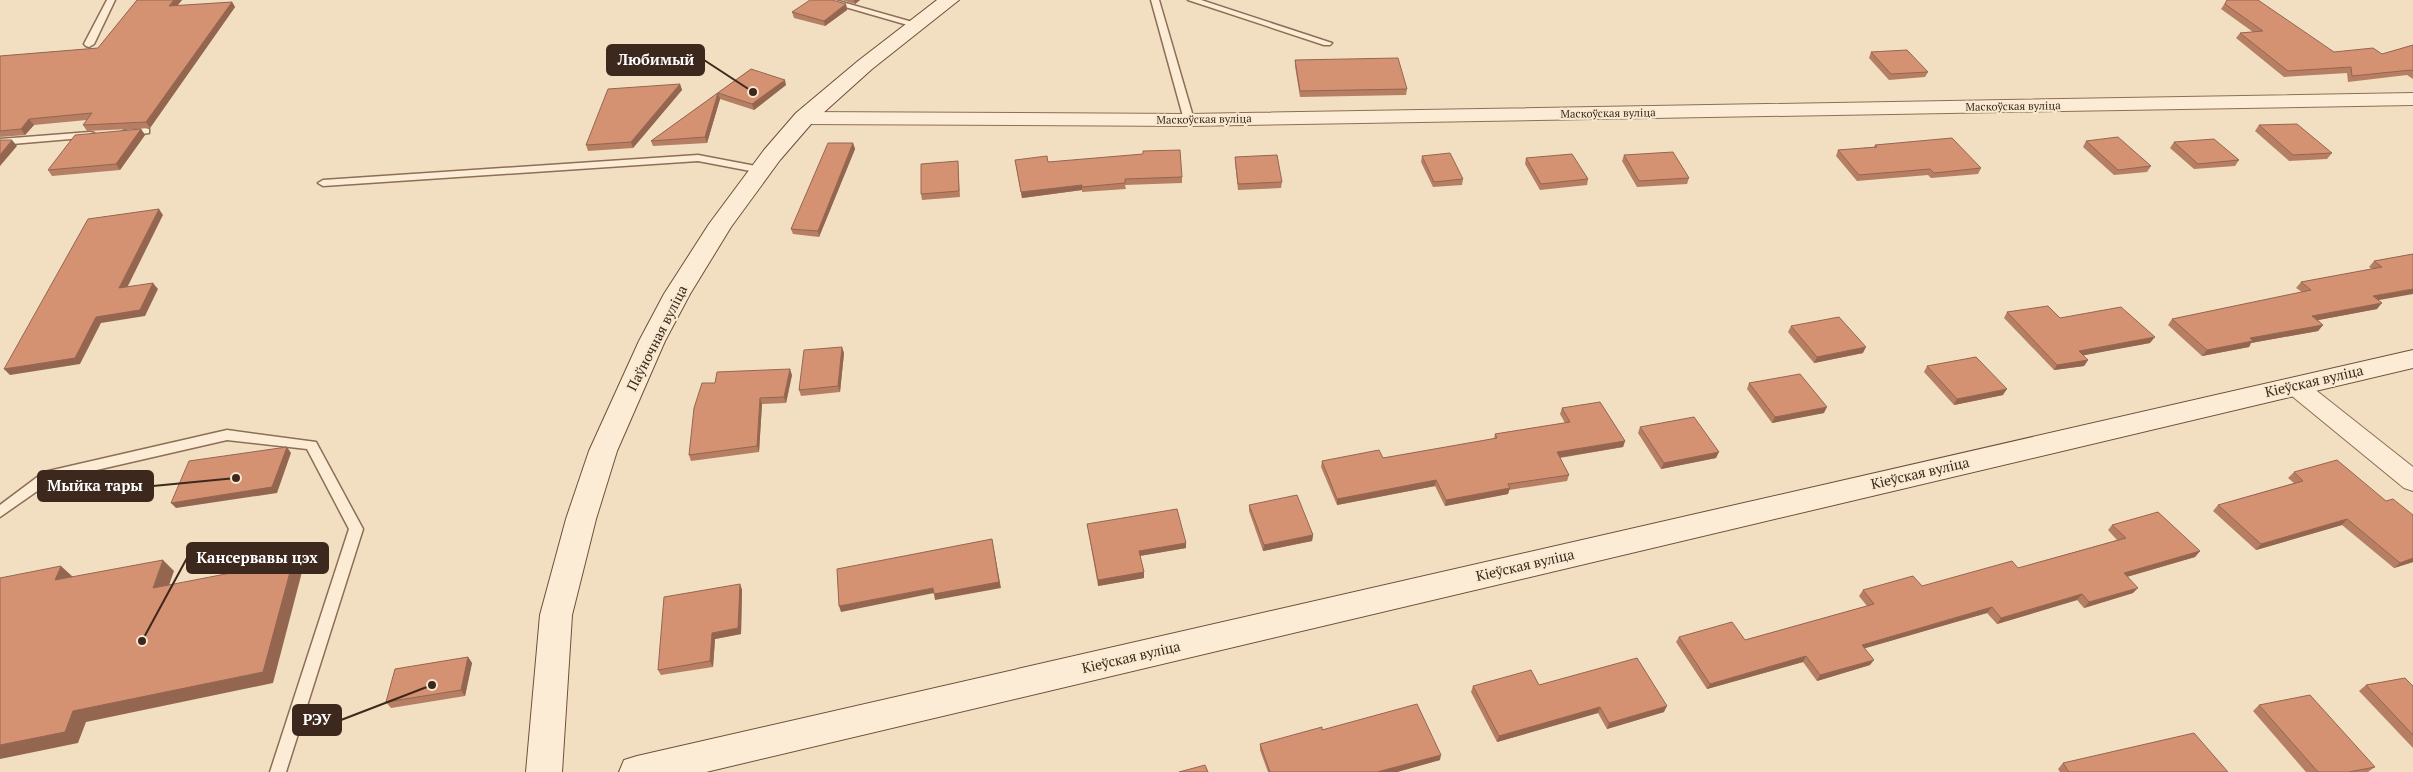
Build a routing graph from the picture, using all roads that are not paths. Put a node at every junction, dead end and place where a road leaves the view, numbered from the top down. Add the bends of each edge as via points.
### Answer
1 (111, 0) edge
2 (825, 0) edge
3 (950, 0) edge
4 (1155, 0) edge
5 (1192, 0) edge
6 (918, 25) junction
7 (1327, 43) dead end
8 (89, 44) dead end
9 (2413, 99) edge
10 (804, 118) junction
11 (1189, 120) junction
12 (145, 131) edge
13 (116, 133) edge
14 (97, 135) edge
15 (0, 142) edge
16 (761, 170) junction
17 (323, 183) dead end
18 (2413, 359) edge
19 (2295, 386) junction
20 (2413, 481) edge
21 (0, 512) edge
22 (278, 772) edge
23 (544, 772) edge
24 (637, 772) edge

1 - 8 lane
2 - 6 lane
3 - 6 street, Паўночная вуліца
4 - 11 lane
5 - 7 lane
6 - 10 street, Паўночная вуліца via 865,65
9 - 11 street, Маскоўская вуліца
10 - 11 street, Маскоўская вуліца
10 - 16 street, Паўночная вуліца
12 - 13 lane
14 - 15 lane
16 - 17 lane via 698,158
16 - 23 street, Паўночная вуліца via 721,224 677,294 652,341 603,451 556,614
18 - 19 street, Кіеўская вуліца
19 - 20 street
19 - 24 street, Кіеўская вуліца
21 - 22 lane via 49,476 227,436 311,445 356,529

